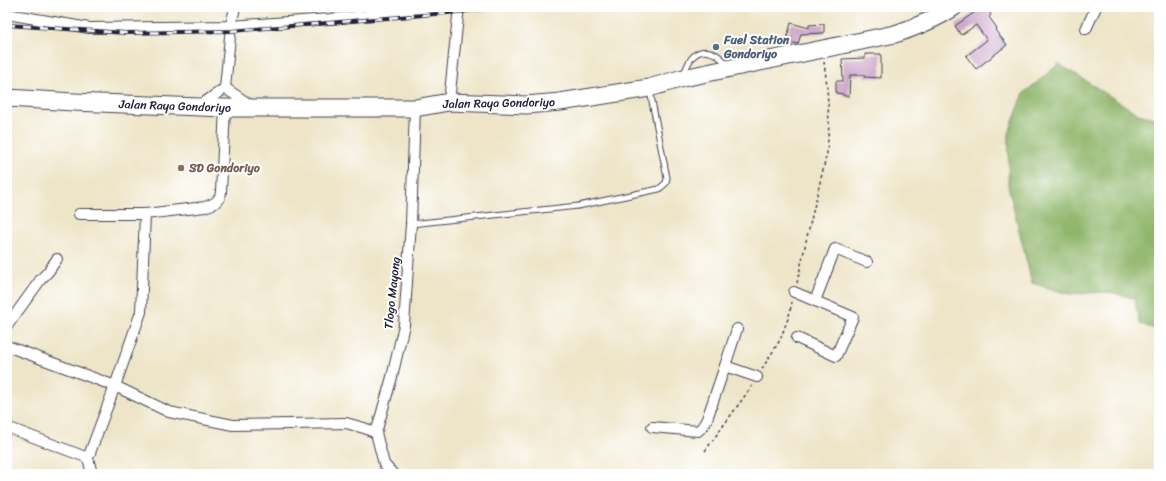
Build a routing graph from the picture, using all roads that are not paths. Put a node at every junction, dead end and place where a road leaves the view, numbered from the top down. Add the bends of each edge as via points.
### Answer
1 (235, 7) edge
2 (448, 7) edge
3 (459, 7) edge
4 (1096, 7) edge
5 (944, 9) edge
6 (7, 14) edge
7 (231, 26) junction
8 (1086, 29) dead end
9 (731, 68) junction
10 (683, 78) junction
11 (225, 88) junction
12 (649, 88) junction
13 (7, 98) edge
14 (449, 102) junction
15 (198, 107) junction
16 (225, 108) junction
17 (255, 108) junction
18 (415, 108) junction
19 (79, 214) dead end
20 (145, 214) junction
21 (412, 224) junction
22 (57, 259) dead end
23 (867, 262) dead end
24 (794, 292) road end
25 (815, 301) junction
26 (7, 326) edge
27 (737, 328) dead end
28 (797, 338) dead end
29 (7, 346) edge
30 (726, 366) junction
31 (758, 377) road end
32 (115, 386) junction
33 (7, 427) edge
34 (652, 427) dead end
35 (376, 433) junction
36 (88, 458) junction
37 (92, 474) edge
38 (392, 474) edge

1 - 7 street
2 - 7 street
3 - 14 street
4 - 8 street
5 - 9 highway, Jalan Raya Gondoriyo via 916,27 895,34
6 - 7 street via 89,28
7 - 11 street
9 - 10 highway, Jalan Raya Gondoriyo
9 - 10 lane via 723,58 704,50 688,63
10 - 12 highway, Jalan Raya Gondoriyo
11 - 15 street
11 - 17 street
12 - 14 highway, Jalan Raya Gondoriyo via 526,105
12 - 21 lane via 667,178 666,183 659,189 578,206
13 - 15 highway, Jalan Raya Gondoriyo
14 - 18 highway, Jalan Raya Gondoriyo
15 - 16 highway, Jalan Raya Gondoriyo
16 - 17 highway, Jalan Raya Gondoriyo
16 - 20 street via 221,192 215,203 205,207
17 - 18 highway, Jalan Raya Gondoriyo
18 - 21 street, Tlogo Mayong
19 - 20 street
20 - 32 street via 141,312
21 - 35 street, Tlogo Mayong via 404,325
22 - 26 street
23 - 25 street via 835,249
24 - 25 street
25 - 28 street via 853,317 836,356
27 - 30 street
29 - 32 street
30 - 31 street
30 - 34 street via 703,426 698,430
32 - 35 street via 169,412 233,425 346,423
32 - 36 street
33 - 36 street
35 - 38 street via 384,464
36 - 37 street

